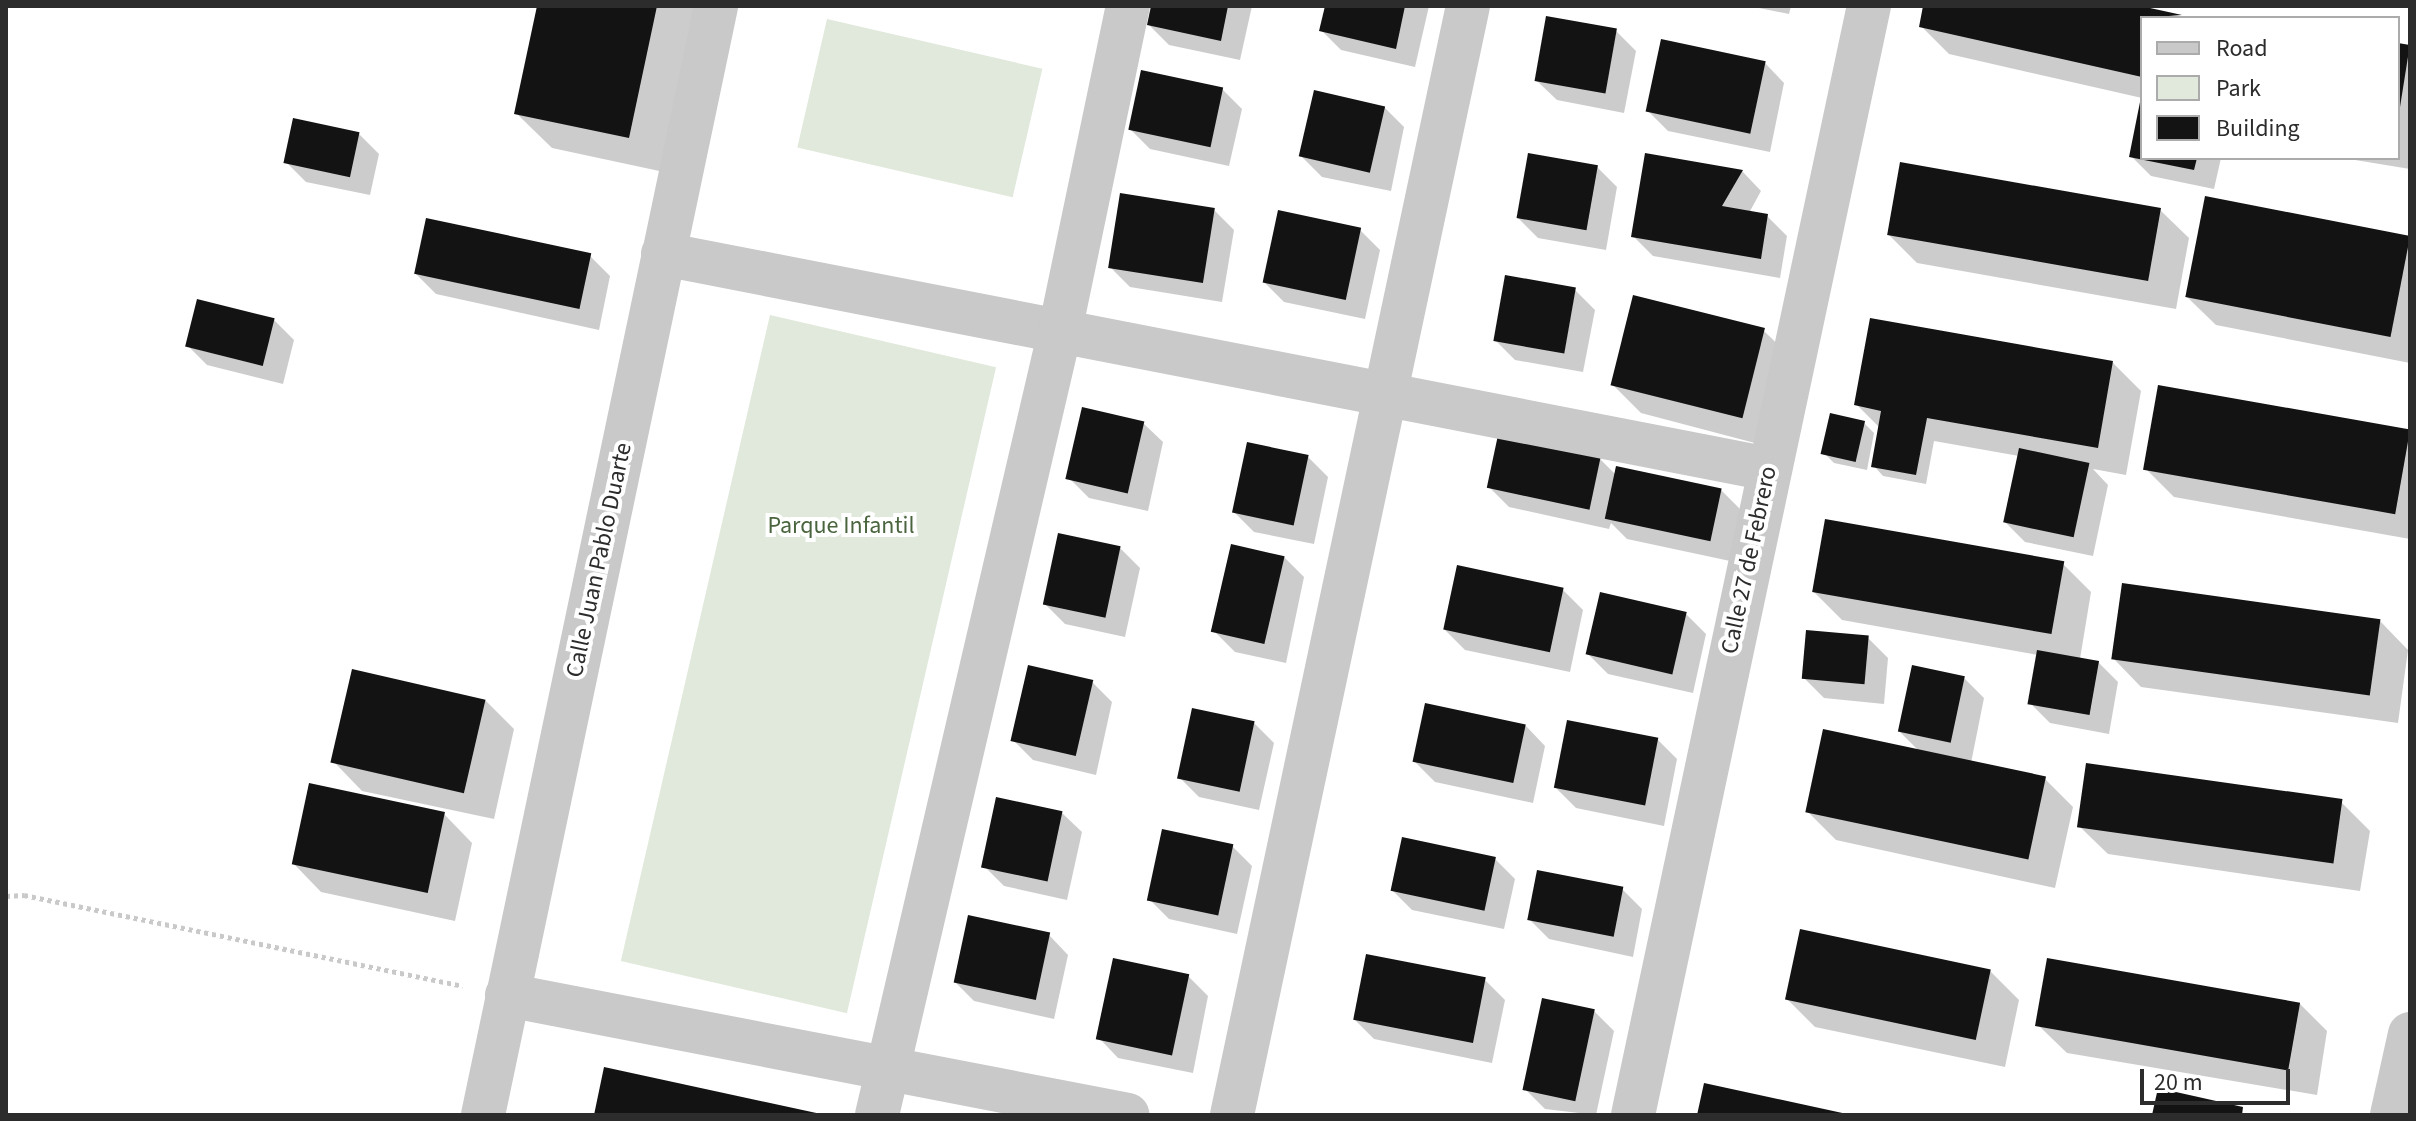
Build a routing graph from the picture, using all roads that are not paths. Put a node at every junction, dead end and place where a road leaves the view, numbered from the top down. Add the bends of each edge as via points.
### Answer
1 (716, 6) edge
2 (1128, 6) edge
3 (1468, 6) edge
4 (1869, 6) edge
5 (663, 254) junction
6 (1060, 331) junction
7 (1385, 394) junction
8 (1769, 469) junction
9 (507, 995) junction
10 (2410, 1034) edge
11 (886, 1068) junction
12 (483, 1115) edge
13 (877, 1115) edge
14 (1128, 1115) edge
15 (1232, 1115) edge
16 (1633, 1115) edge
17 (2392, 1115) edge

1 - 5 street, Calle Juan Pablo Duarte
2 - 6 street
3 - 7 street
4 - 8 street, Calle 27 de Febrero
5 - 6 street
5 - 9 street, Calle Juan Pablo Duarte
6 - 7 street
6 - 11 street
7 - 8 street
7 - 15 street
8 - 16 street, Calle 27 de Febrero
9 - 11 street
9 - 12 street, Calle Juan Pablo Duarte
10 - 17 street
11 - 13 street
11 - 14 street

